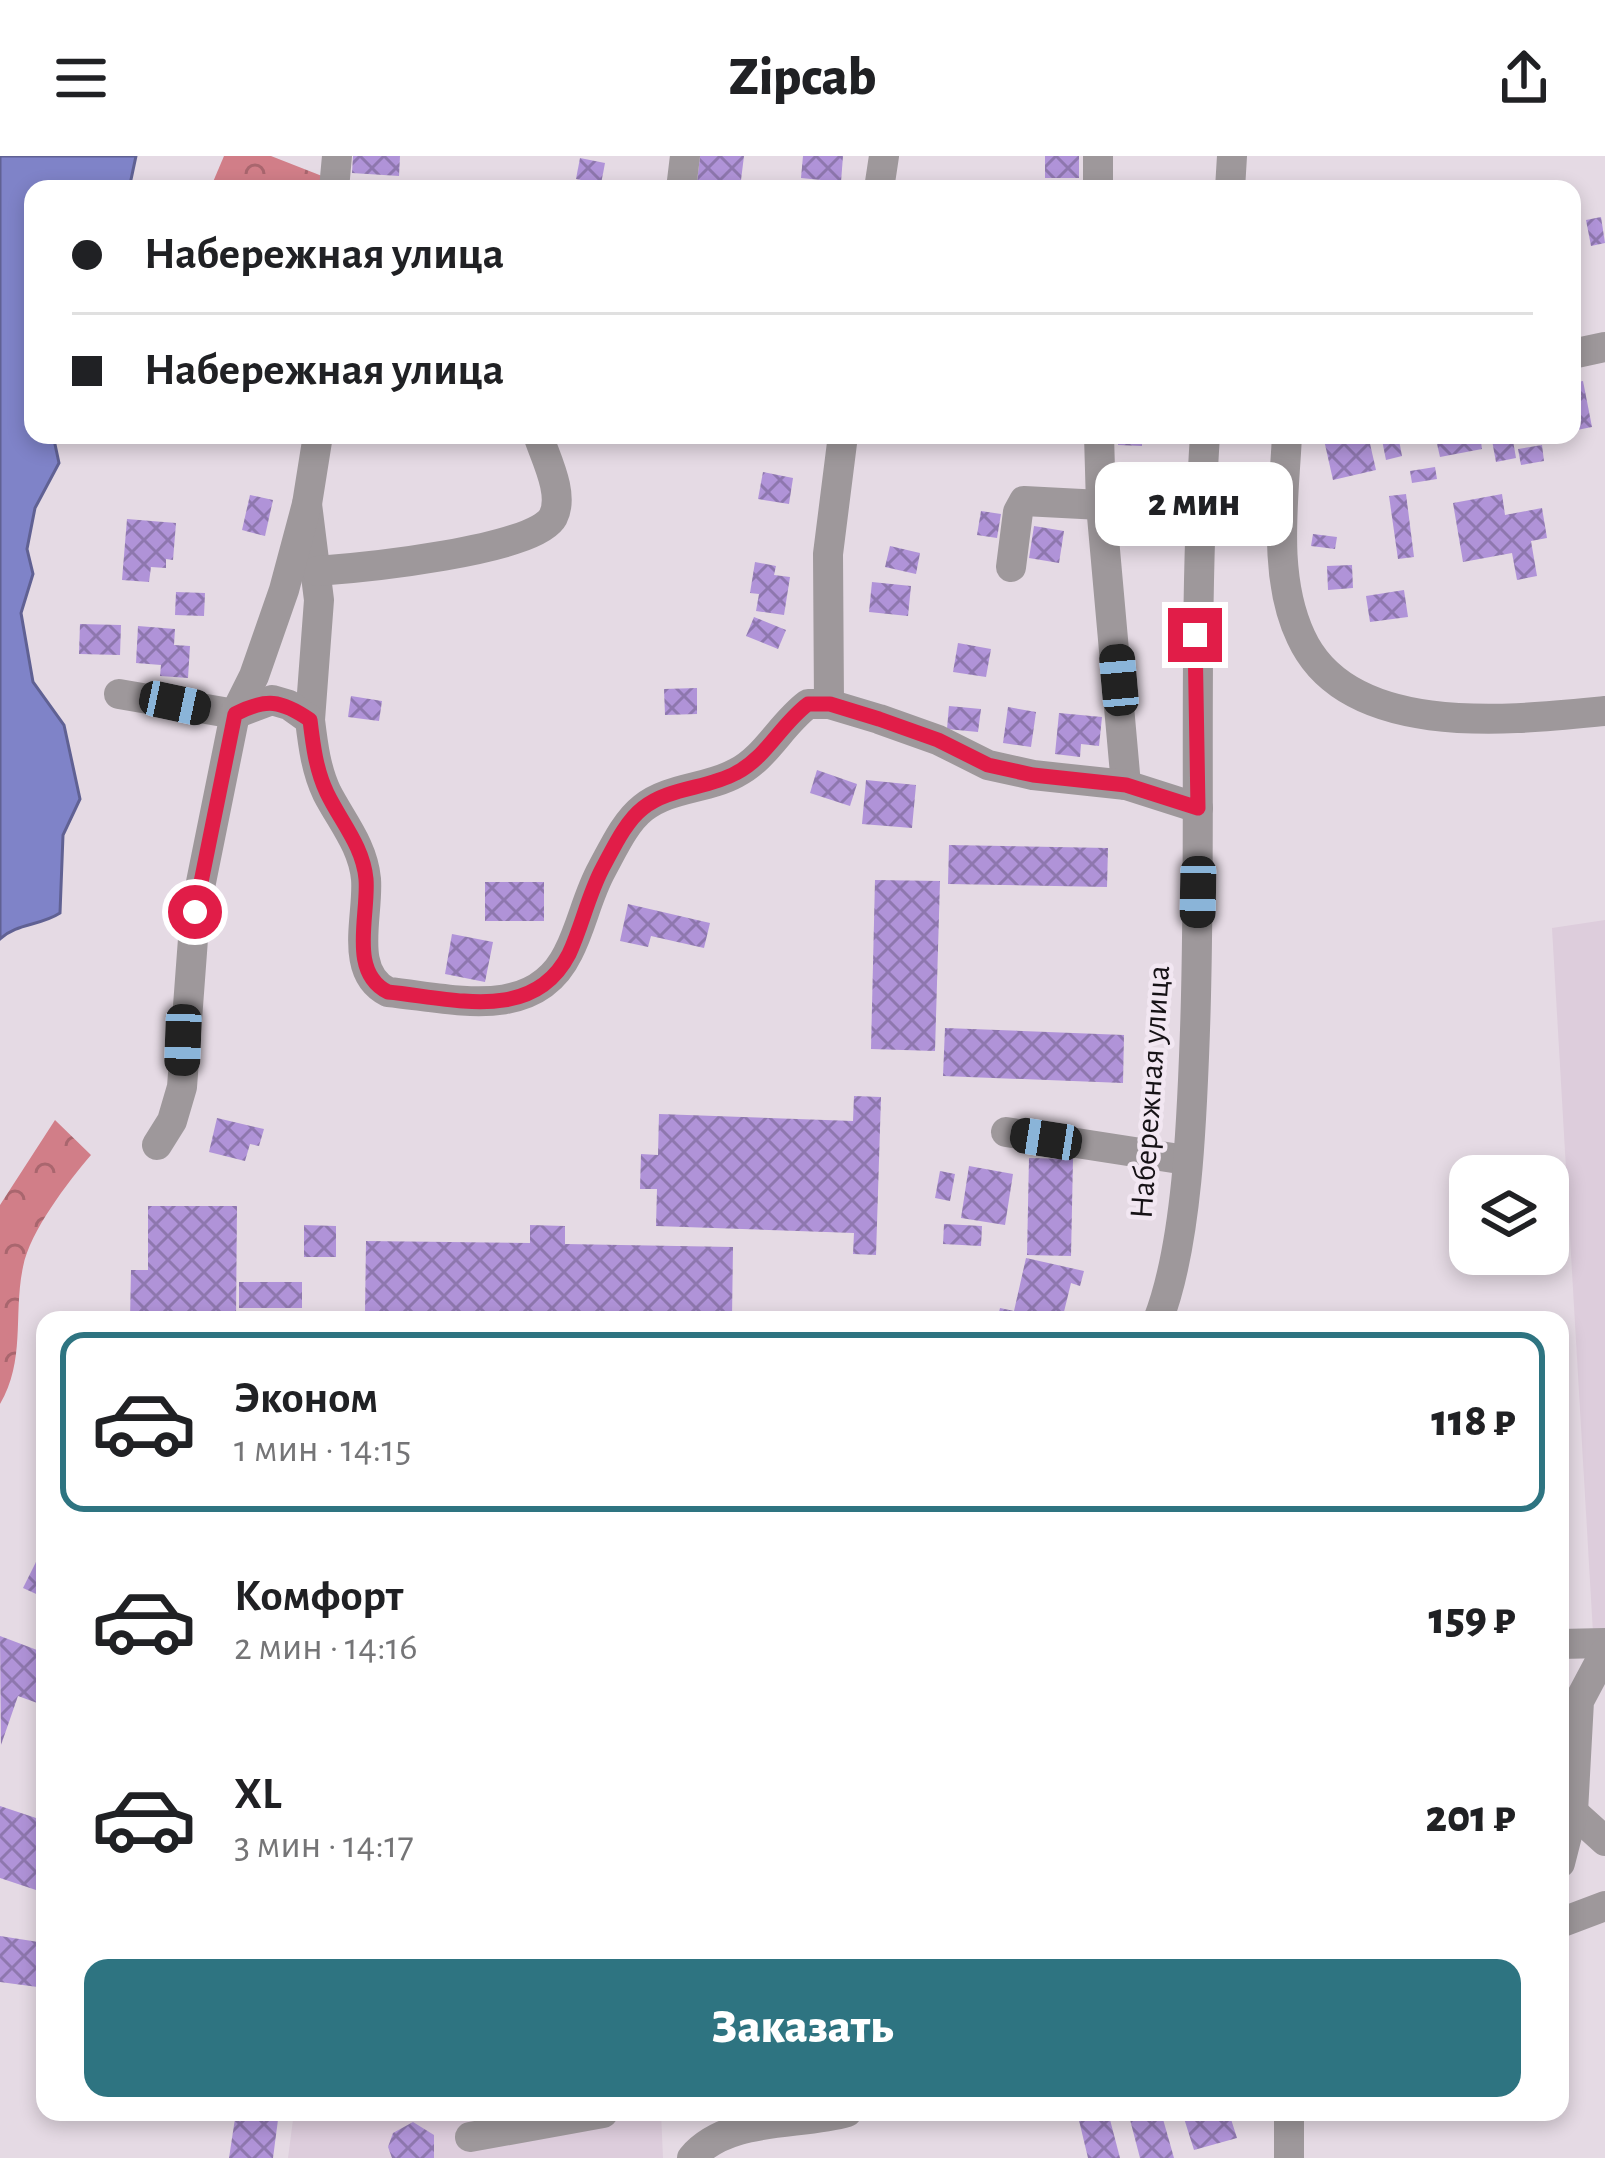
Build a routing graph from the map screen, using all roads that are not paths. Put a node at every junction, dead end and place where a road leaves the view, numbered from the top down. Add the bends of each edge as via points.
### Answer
1 (317, 444) edge
2 (541, 444) edge
3 (842, 444) edge
4 (1099, 444) edge
5 (1204, 444) edge
6 (1287, 444) edge
7 (1201, 499) junction
8 (307, 504) junction
9 (1101, 505) junction
10 (1011, 567) dead end
11 (317, 571) junction
12 (118, 694) dead end
13 (830, 704) junction
14 (1605, 711) edge
15 (235, 714) junction
16 (310, 720) junction
17 (1126, 785) junction
18 (1198, 808) junction
19 (1006, 1132) dead end
20 (157, 1145) dead end
21 (1186, 1160) junction
22 (1160, 1311) edge
23 (1605, 1643) edge
24 (1569, 1644) edge
25 (1605, 1652) edge
26 (1573, 1812) junction
27 (1569, 1828) edge
28 (1605, 1841) edge
29 (1605, 1906) edge
30 (1569, 1920) edge
31 (561, 2121) edge
32 (792, 2121) edge
33 (1289, 2121) edge
34 (470, 2136) edge
35 (692, 2158) edge
36 (1289, 2158) edge

1 - 8 street
2 - 11 street via 557,497 543,529 482,548
3 - 13 street via 828,554
4 - 9 street
5 - 7 street, Набережная улица
6 - 14 street via 1288,591 1314,662 1339,683 1375,703 1456,718
7 - 9 street
7 - 18 street, Набережная улица
8 - 11 street
8 - 15 street via 284,590
9 - 10 street via 1024,501
9 - 17 street
11 - 16 street
12 - 15 street
13 - 16 street via 808,704 735,774 641,809 590,892 558,971 529,995 490,1001 375,986 365,968 359,850 318,771
13 - 17 street via 988,765
15 - 16 street via 272,700
15 - 20 street via 195,912 182,1088
17 - 18 street
18 - 21 street, Набережная улица
19 - 21 street
21 - 22 street, Набережная улица
23 - 24 street
25 - 26 street via 1580,1701
26 - 27 street
26 - 28 street
29 - 30 street
31 - 34 street
32 - 35 street via 719,2137
33 - 36 street

